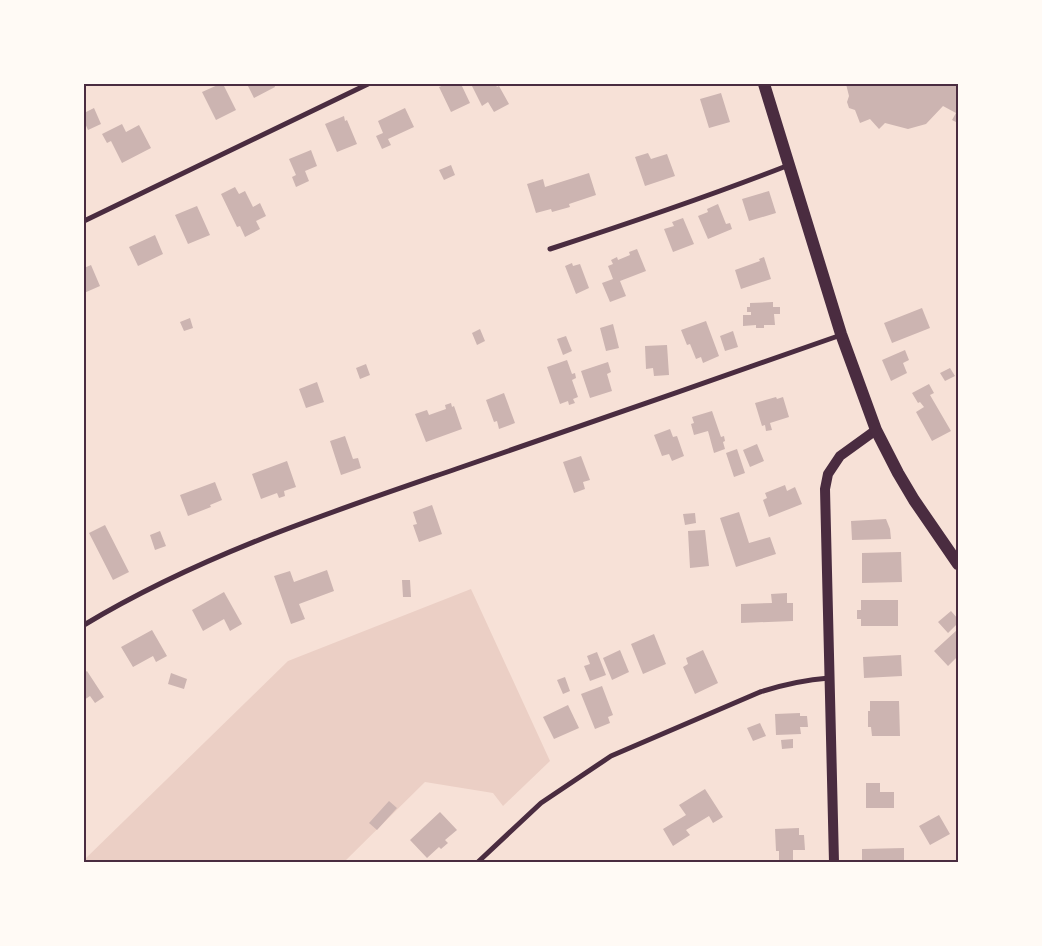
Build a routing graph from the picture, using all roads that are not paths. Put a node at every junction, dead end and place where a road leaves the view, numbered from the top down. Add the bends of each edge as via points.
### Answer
1 (368, 84) edge
2 (764, 84) edge
3 (789, 165) junction
4 (84, 221) edge
5 (550, 249) dead end
6 (841, 334) junction
7 (876, 430) junction
8 (958, 564) edge
9 (84, 625) edge
10 (829, 678) junction
11 (478, 862) edge
12 (834, 862) edge

1 - 4 street
2 - 3 main road
3 - 5 street via 681,206
3 - 6 main road
6 - 7 main road
6 - 9 street via 316,517 171,578
7 - 8 main road via 914,500
7 - 10 main road via 840,456 828,474 825,489
10 - 11 street via 760,692 611,756 541,803
10 - 12 main road

